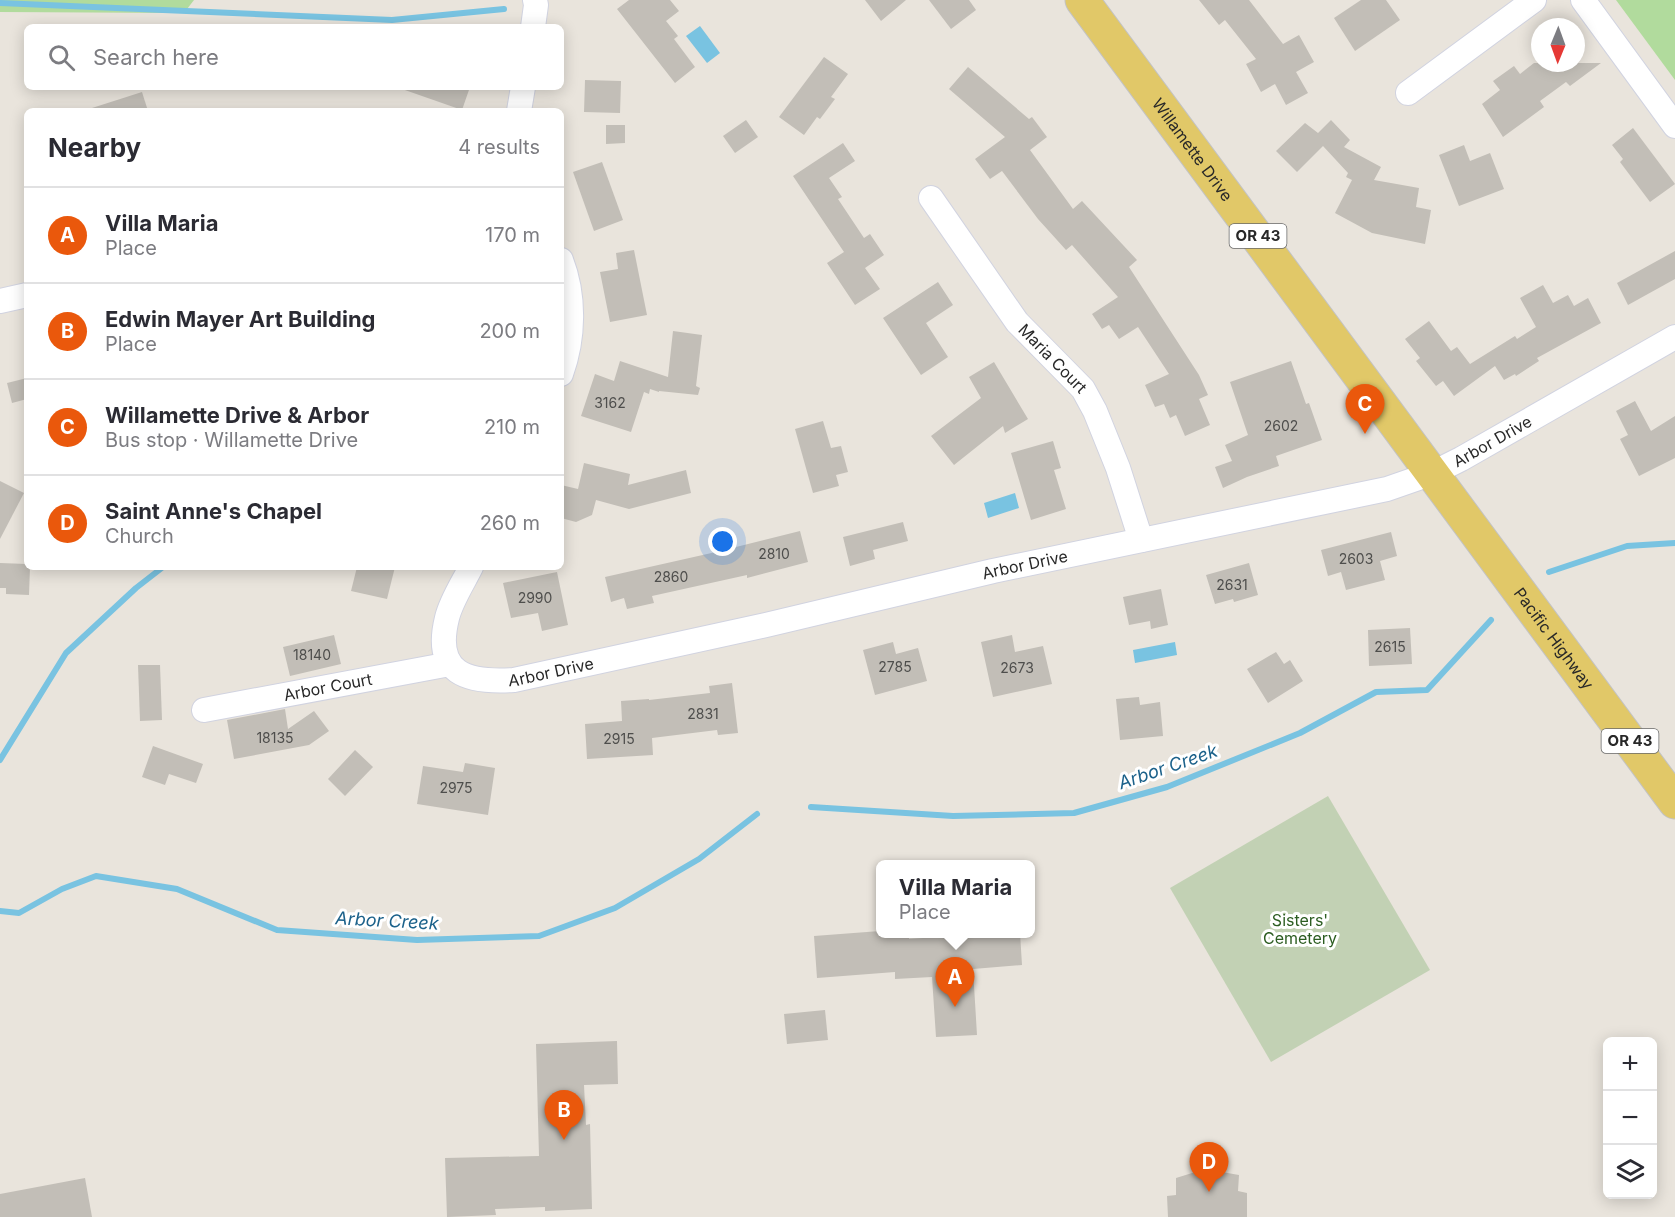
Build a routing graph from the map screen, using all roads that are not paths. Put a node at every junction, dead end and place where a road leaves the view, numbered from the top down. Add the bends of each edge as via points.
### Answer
1 (535, 0) edge
2 (1082, 0) edge
3 (1534, 0) edge
4 (1583, 0) edge
5 (533, 24) edge
6 (522, 90) edge
7 (1408, 93) dead end
8 (520, 108) edge
9 (1675, 126) edge
10 (931, 198) dead end
11 (564, 269) edge
12 (24, 296) edge
13 (0, 301) edge
14 (1675, 337) edge
15 (564, 365) edge
16 (1433, 473) junction
17 (1141, 540) junction
18 (470, 570) edge
19 (450, 664) junction
20 (204, 710) dead end
21 (1675, 802) edge

1 - 5 street
2 - 16 main road, Willamette Drive / OR 43
3 - 7 street
4 - 9 street
6 - 8 street
10 - 17 street, Maria Court via 1017,322 1083,389 1118,468
11 - 15 street via 570,286 570,332
12 - 13 street
14 - 16 street, Arbor Drive
16 - 17 street, Arbor Drive via 1387,489
16 - 21 main road, Pacific Highway / OR 43
17 - 19 street, Arbor Drive via 514,680 478,680
18 - 19 street via 447,616 444,641
19 - 20 street, Arbor Court

